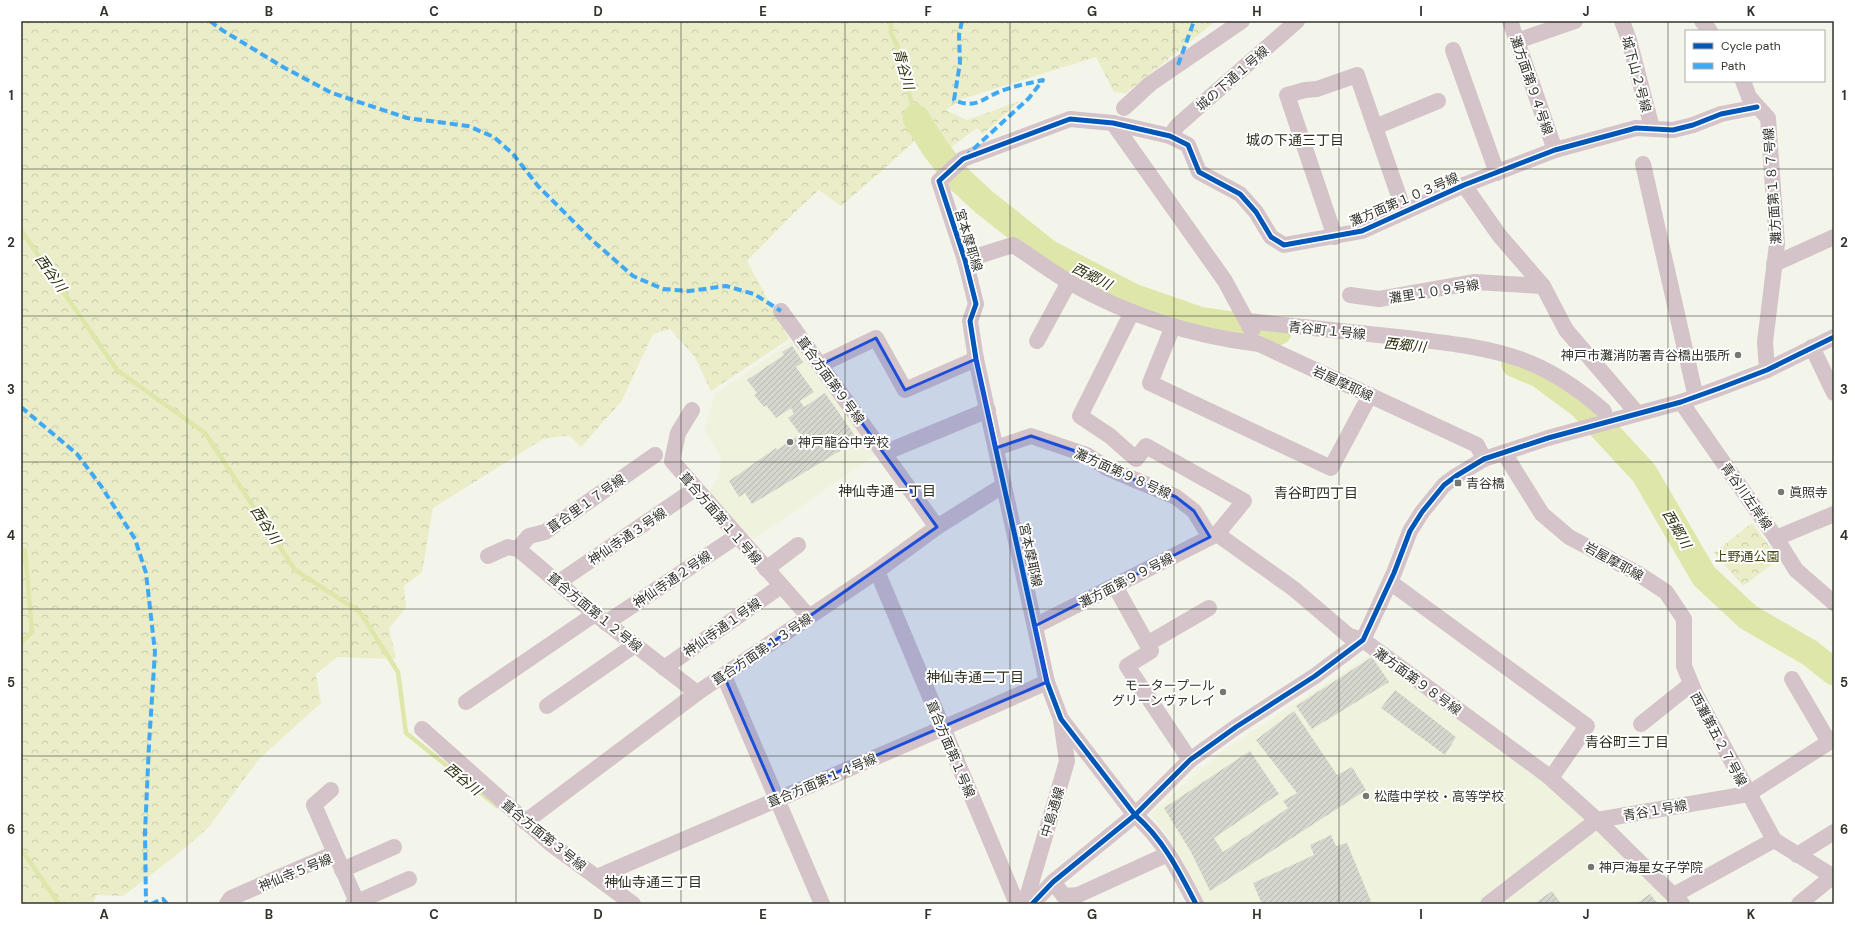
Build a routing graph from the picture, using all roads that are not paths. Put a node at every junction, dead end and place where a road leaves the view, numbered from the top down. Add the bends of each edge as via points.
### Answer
1 (1242, 21) edge
2 (1297, 21) edge
3 (1510, 21) edge
4 (1575, 21) edge
5 (1622, 21) edge
6 (1702, 21) edge
7 (1709, 30) edge
8 (1517, 41) junction
9 (1453, 50) dead end
10 (1743, 82) edge
11 (1438, 101) dead end
12 (1757, 107) junction
13 (1124, 108) dead end
14 (1113, 123) junction
15 (1375, 127) junction
16 (1652, 128) junction
17 (1170, 136) junction
18 (1555, 150) junction
19 (1643, 164) dead end
20 (1497, 173) junction
21 (944, 175) joint
22 (1464, 185) junction
23 (1404, 211) junction
24 (1336, 237) junction
25 (1834, 237) edge
26 (965, 260) junction
27 (1774, 264) junction
28 (1069, 282) junction
29 (1543, 286) junction
30 (1350, 295) dead end
31 (781, 311) dead end
32 (1132, 312) junction
33 (1247, 321) junction
34 (1173, 326) junction
35 (1834, 337) edge
36 (1038, 341) dead end
37 (1258, 342) junction
38 (1812, 347) junction
39 (976, 359) junction
40 (820, 365) junction
41 (1767, 370) junction
42 (1694, 389) dead end
43 (1834, 393) edge
44 (1370, 395) junction
45 (1681, 402) junction
46 (692, 410) dead end
47 (988, 410) junction
48 (1636, 413) junction
49 (1609, 415) junction
50 (996, 448) junction
51 (1504, 453) junction
52 (884, 454) junction
53 (655, 455) dead end
54 (1484, 459) junction
55 (1004, 485) junction
56 (695, 489) junction
57 (1834, 514) edge
58 (937, 527) junction
59 (737, 536) junction
60 (1213, 536) junction
61 (1776, 538) junction
62 (798, 545) dead end
63 (518, 549) junction
64 (488, 556) dead end
65 (766, 569) junction
66 (877, 571) junction
67 (559, 582) junction
68 (1390, 582) junction
69 (781, 586) junction
70 (1115, 586) junction
71 (1834, 603) edge
72 (1209, 608) dead end
73 (809, 617) junction
74 (601, 618) junction
75 (1035, 626) junction
76 (1363, 640) junction
77 (1147, 644) junction
78 (636, 646) junction
79 (664, 668) junction
80 (724, 676) junction
81 (1792, 679) dead end
82 (1047, 682) junction
83 (1691, 684) junction
84 (697, 693) junction
85 (466, 702) dead end
86 (548, 706) dead end
87 (1061, 719) junction
88 (1641, 724) dead end
89 (422, 729) dead end
90 (943, 729) junction
91 (1831, 740) edge
92 (1190, 760) junction
93 (1551, 778) junction
94 (331, 790) dead end
95 (1748, 794) junction
96 (777, 798) junction
97 (1135, 815) junction
98 (1597, 820) junction
99 (525, 822) junction
100 (1834, 832) edge
101 (1774, 840) junction
102 (394, 846) dead end
103 (335, 853) junction
104 (1168, 854) junction
105 (1798, 855) junction
106 (342, 870) junction
107 (1833, 877) edge
108 (597, 878) junction
109 (409, 879) dead end
110 (1053, 882) junction
111 (1678, 900) edge
112 (355, 903) edge
113 (227, 904) edge
114 (633, 904) edge
115 (822, 904) edge
116 (1017, 904) edge
117 (1025, 904) edge
118 (1032, 904) edge
119 (1196, 904) edge
120 (1488, 904) edge
121 (1799, 904) edge

1 - 13 street via 1150,84
2 - 17 street, 城の下通１号線 via 1178,125
3 - 8 street, 灘方面第９４号線
4 - 8 street
5 - 16 street, 城下山２号線
6 - 7 street
8 - 18 street, 灘方面第９４号線
9 - 20 street
10 - 12 street, 灘方面第１８７号線 via 1749,97
11 - 15 street
12 - 16 street, 灘方面第１０３号線 via 1721,114 1673,130
12 - 27 street, 灘方面第１８７号線 via 1768,118 1777,244
14 - 17 street, 灘方面第１０３号線
14 - 21 street, 灘方面第１０３号線 via 1070,119 963,159
14 - 33 street via 1225,281
15 - 23 street
15 - 24 street via 1357,75 1317,89 1287,95
16 - 18 street, 灘方面第１０３号線 via 1636,128
17 - 24 street, 灘方面第１０３号線 via 1188,145 1199,172 1240,194 1256,212 1271,237 1284,245
18 - 20 street, 灘方面第１０３号線
19 - 42 street
20 - 22 street, 灘方面第１０３号線
21 - 26 street, 宮本摩耶線 via 939,181
22 - 23 street, 灘方面第１０３号線
22 - 29 street via 1499,236
23 - 24 street, 灘方面第１０３号線 via 1362,231
25 - 27 street
26 - 28 street, 岩屋摩耶線 via 1013,245
26 - 39 street, 宮本摩耶線 via 976,304 970,321
27 - 41 street, 灘方面第１８７号線 via 1765,342
28 - 32 street, 岩屋摩耶線
28 - 36 street
29 - 30 street, 灘里１０９号線 via 1475,282 1379,299
29 - 48 street via 1566,330
31 - 40 street, 葺合方面第９号線
32 - 34 street, 岩屋摩耶線
32 - 60 street via 1080,416 1110,436 1136,459 1146,446 1244,501
33 - 37 street
33 - 49 street, 青谷町１号線 via 1457,344 1498,352 1545,370 1578,390
34 - 37 street, 岩屋摩耶線 via 1223,340
34 - 44 street via 1150,383 1331,468
35 - 38 street
37 - 44 street, 岩屋摩耶線
38 - 41 street
38 - 43 street
39 - 40 street via 905,390 876,338
39 - 47 street, 宮本摩耶線
40 - 52 street, 葺合方面第９号線
41 - 45 street
44 - 54 street, 岩屋摩耶線 via 1477,445
45 - 48 street
45 - 61 street, 青谷川左岸線
46 - 56 street, 葺合方面第１１号線 via 678,433 672,461
47 - 50 street, 宮本摩耶線
47 - 52 street
48 - 49 street
49 - 51 street via 1583,428
50 - 55 street, 宮本摩耶線
50 - 60 street, 灘方面第９８号線 via 1031,436 1087,455 1107,468 1176,497 1194,511
51 - 54 street
51 - 83 street, 岩屋摩耶線 via 1542,514 1569,537 1637,573 1666,592 1684,619 1684,666
52 - 58 street, 葺合方面第９号線
53 - 63 street, 葺合里１７号線 via 546,532 529,536
54 - 68 street via 1444,485 1422,512 1404,545
55 - 58 street, 葺合方面第１３号線
55 - 75 street, 宮本摩耶線
56 - 59 street, 葺合方面第１１号線
56 - 67 street, 神仙寺通３号線
57 - 61 street
58 - 66 street, 葺合方面第１３号線
59 - 65 street, 葺合方面第１１号線
59 - 74 street, 神仙寺通２号線
60 - 70 street, 灘方面第９９号線
60 - 76 street, 灘方面第９８号線 via 1294,588 1349,636
61 - 71 street, 青谷川左岸線 via 1796,570
62 - 65 street
63 - 64 street via 508,547
63 - 67 street, 葺合方面第１２号線
65 - 69 street, 葺合方面第１１号線
66 - 73 street, 葺合方面第１３号線
66 - 90 street, 葺合方面第１号線
67 - 74 street, 葺合方面第１２号線
68 - 76 street
68 - 93 street via 1588,726
69 - 73 street, 葺合方面第１１号線
69 - 79 street, 神仙寺通１号線
70 - 75 street, 灘方面第９９号線
70 - 77 street
72 - 77 street
73 - 80 street, 葺合方面第１３号線
74 - 78 street, 葺合方面第１２号線
74 - 85 street, 神仙寺通２号線
75 - 82 street, 宮本摩耶線
76 - 92 street via 1315,676
76 - 93 street, 灘方面第９８号線
77 - 92 street via 1151,651 1127,666
78 - 79 street, 葺合方面第１２号線
78 - 86 street
79 - 84 street, 葺合方面第１２号線
80 - 84 street, 葺合方面第１３号線
80 - 96 street
81 - 91 street
82 - 87 street, 宮本摩耶線
82 - 90 street, 葺合方面第１４号線
83 - 88 street
83 - 95 street, 西灘第五２７号線
84 - 99 street, 葺合方面第１３号線
87 - 97 street, 宮本摩耶線
87 - 117 street, 中島通線 via 1067,761
89 - 99 street, 葺合方面第３号線
90 - 96 street, 葺合方面第１４号線
90 - 116 street, 葺合方面第１号線
91 - 95 street, 青谷１号線
92 - 97 street
93 - 98 street, 灘方面第９８号線
94 - 103 street via 314,805
95 - 98 street, 青谷１号線
95 - 101 street, 西灘第五２７号線
96 - 108 street, 葺合方面第１４号線
96 - 115 street
97 - 104 street, 宮本摩耶線 via 1149,827
97 - 110 street
98 - 111 street, 灘方面第９８号線
98 - 120 street, 青谷１号線
99 - 108 street, 葺合方面第３号線
100 - 105 street
101 - 105 street
101 - 111 street
102 - 106 street
103 - 106 street, 神仙寺５号線
103 - 113 street, 神仙寺５号線 via 231,898
104 - 110 street via 1078,895 1064,896
104 - 119 street, 宮本摩耶線
105 - 107 street
106 - 112 street, 神仙寺５号線
107 - 121 street
108 - 114 street, 葺合方面第３号線
109 - 112 street
110 - 118 street

